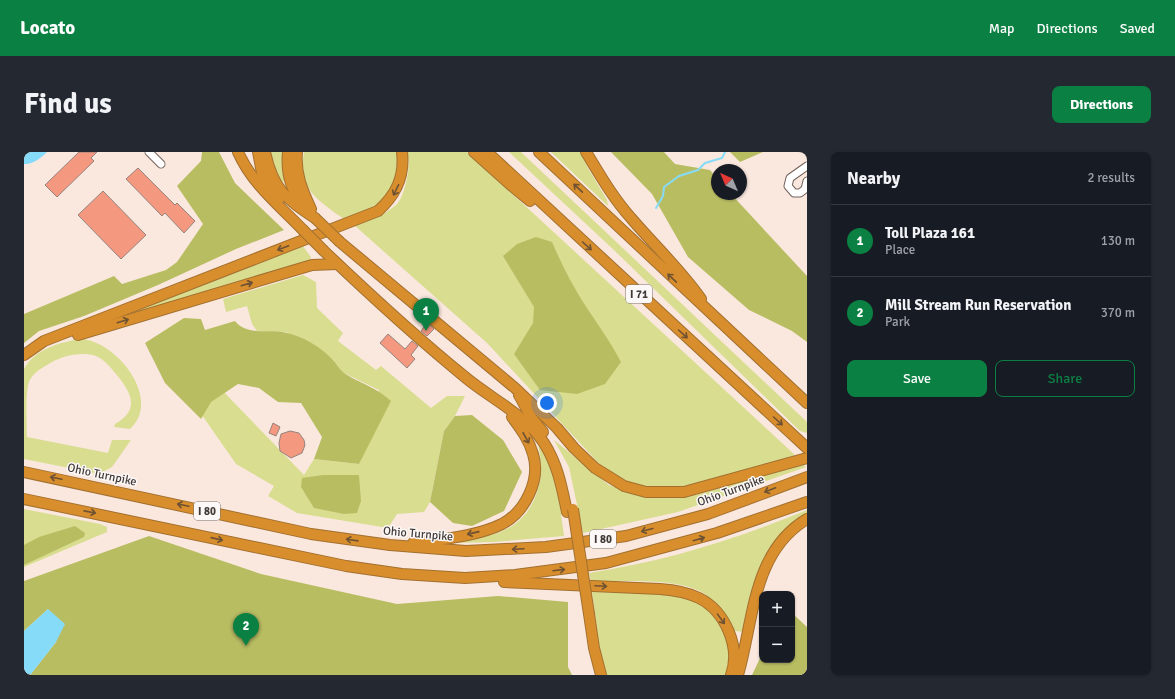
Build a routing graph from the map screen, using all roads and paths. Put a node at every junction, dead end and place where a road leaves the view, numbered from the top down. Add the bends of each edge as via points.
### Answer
1 (149, 152) edge
2 (238, 152) edge
3 (258, 152) edge
4 (265, 152) edge
5 (288, 152) edge
6 (297, 152) edge
7 (402, 152) edge
8 (474, 152) edge
9 (487, 152) edge
10 (539, 152) edge
11 (586, 152) edge
12 (161, 164) dead end
13 (807, 166) edge
14 (807, 181) edge
15 (315, 218) junction
16 (292, 219) junction
17 (575, 235) junction
18 (337, 264) junction
19 (711, 314) junction
20 (24, 355) edge
21 (24, 363) edge
22 (515, 388) junction
23 (807, 403) edge
24 (504, 406) junction
25 (807, 448) edge
26 (807, 458) edge
27 (24, 472) edge
28 (807, 477) edge
29 (24, 499) edge
30 (807, 502) edge
31 (570, 511) junction
32 (807, 519) edge
33 (390, 545) junction
34 (465, 578) junction
35 (587, 614) junction
36 (594, 675) edge
37 (601, 675) edge
38 (731, 675) edge
39 (738, 675) edge

1 - 12 street
2 - 16 highway via 260,187
3 - 16 highway via 262,173
4 - 15 highway via 268,165 281,191 288,200
5 - 15 highway via 287,163 292,189
6 - 15 highway via 298,179
7 -> 20 highway via 402,172 397,190 378,211 44,341
8 - 17 highway via 512,186
9 - 17 highway, I 71
19 -> 10 highway
11 - 19 highway via 629,216 691,284
13 - 14 street via 790,178 788,186 794,193 800,193 805,189
15 - 22 highway, bridge via 340,242
16 - 18 highway, bridge
17 -> 25 highway, I 71
21 -> 18 highway via 41,349 59,340 312,265
18 - 24 highway via 466,378
19 - 23 highway
22 - 26 highway via 595,468 624,486 646,492 684,492
22 - 31 highway via 531,417 551,441 563,469
24 - 31 highway via 527,424 544,443 557,467
24 -> 33 highway via 522,430 534,456 533,485 519,511 502,523 485,530 452,538
33 -> 27 highway, Ohio Turnpike / I 80 via 311,534
28 -> 33 highway, Ohio Turnpike / I 80 via 708,514 626,536 546,547 466,551
29 -> 34 highway, I 80 via 346,566 402,574
34 -> 30 highway, I 80 via 606,564 717,534
31 - 35 highway, bridge
32 - 39 highway via 775,547 765,566
34 -> 38 highway via 486,582 660,588 698,597 709,604 728,629 733,654
35 - 36 highway via 588,651
35 - 37 highway

